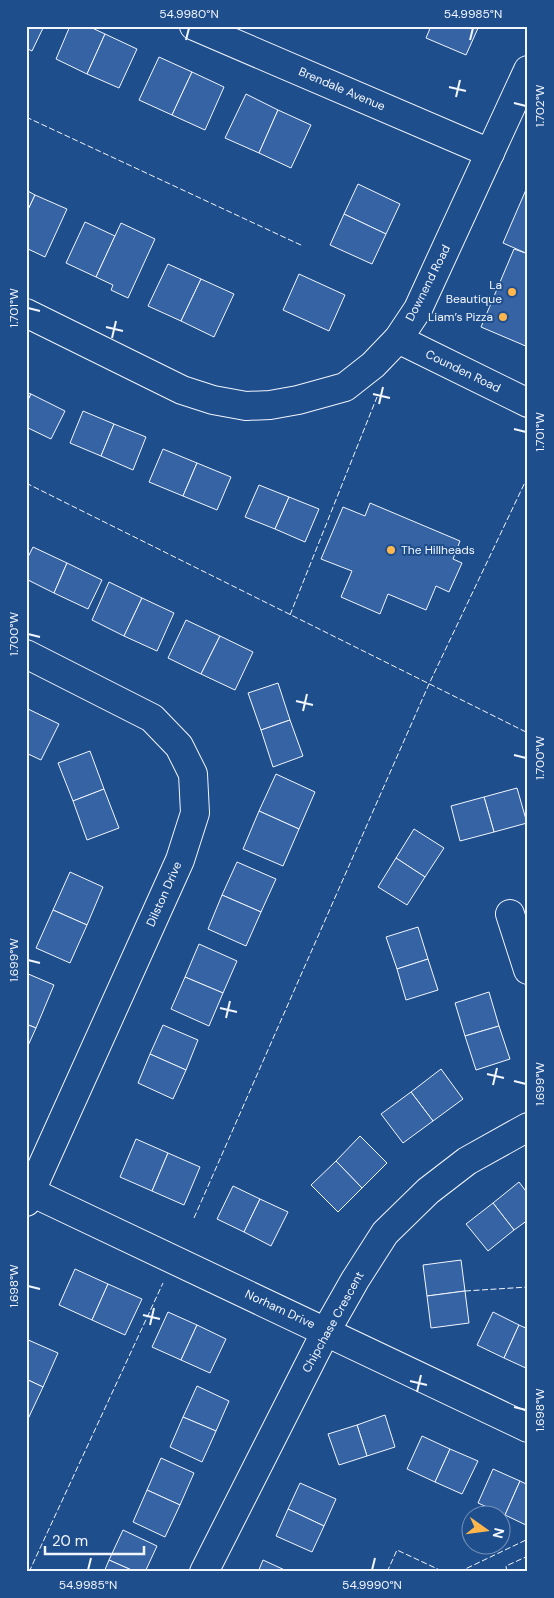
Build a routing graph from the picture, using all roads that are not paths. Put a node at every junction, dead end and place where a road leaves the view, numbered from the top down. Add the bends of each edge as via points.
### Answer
1 (194, 26) edge
2 (528, 70) edge
3 (490, 153) junction
4 (26, 314) edge
5 (398, 339) junction
6 (528, 403) edge
7 (26, 654) edge
8 (510, 914) dead end
9 (528, 970) edge
10 (528, 1127) edge
11 (28, 1197) edge
12 (326, 1331) junction
13 (528, 1428) edge
14 (204, 1572) edge

1 - 3 street, Brendale Avenue
2 - 3 street, Downend Road
3 - 5 street, Downend Road via 418,309
4 - 5 street, Downend Road via 182,390 246,406 270,406 345,387
5 - 6 street, Counden Road
7 - 11 street, Dilston Drive via 152,718 179,746 193,774 195,813 180,860
8 - 9 street
10 - 12 street, Chipchase Crescent via 467,1161 428,1191 385,1233
11 - 12 street, Norham Drive
12 - 13 street, Norham Drive
12 - 14 street, Chipchase Crescent

